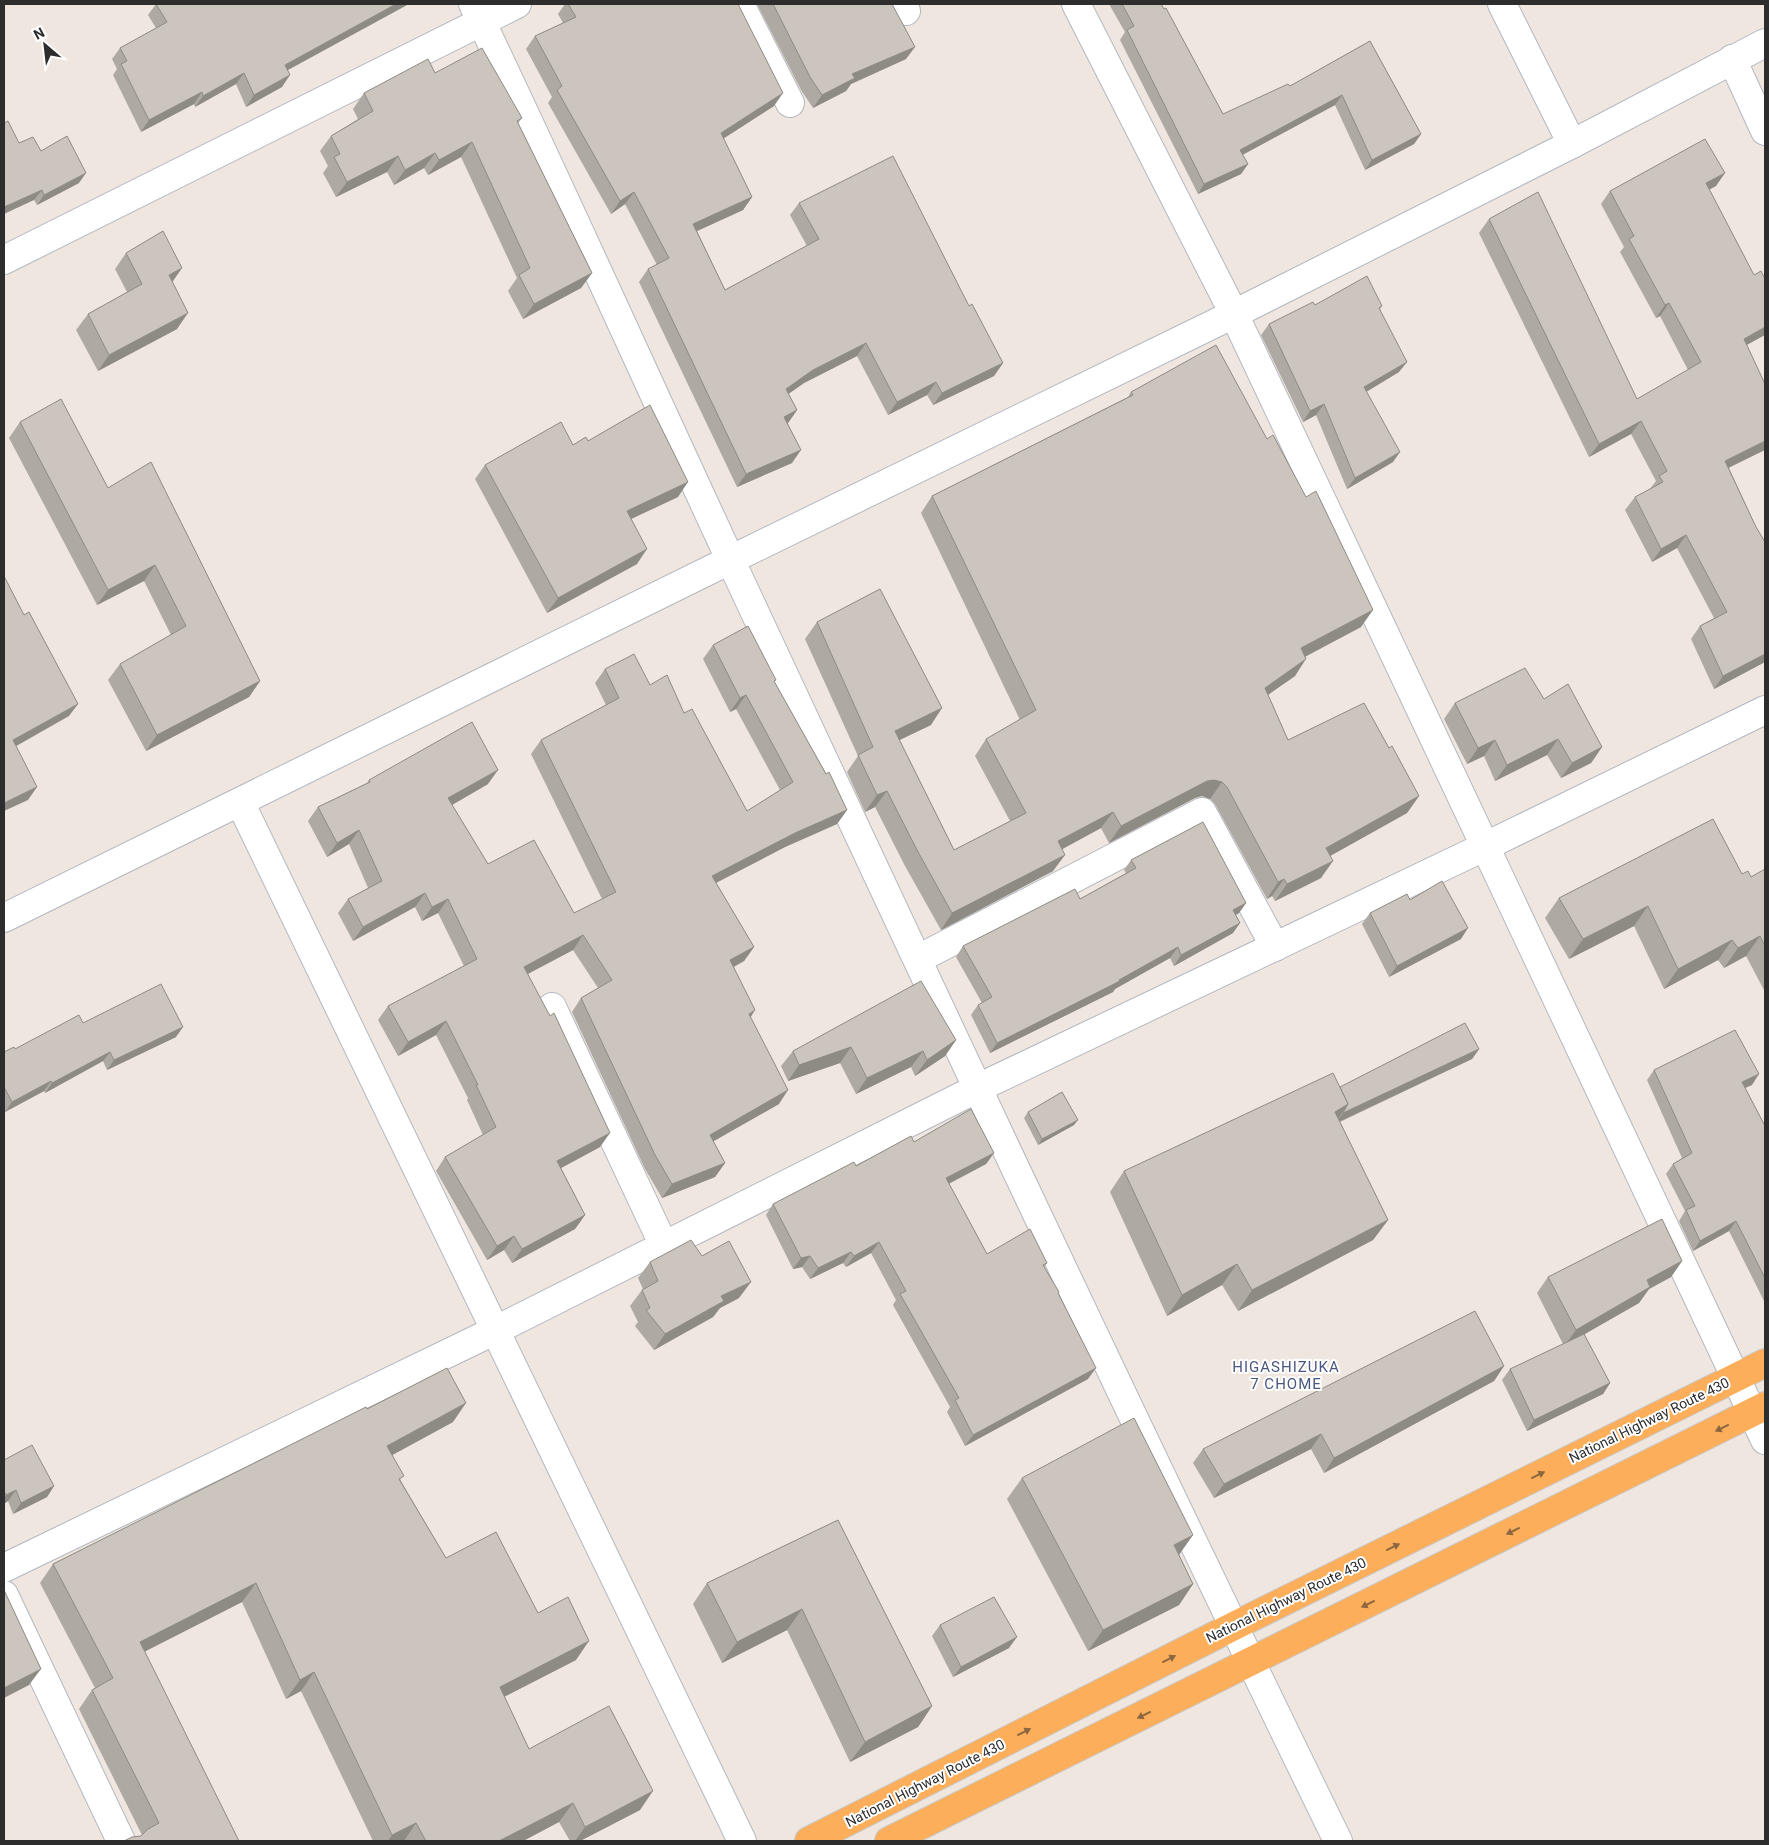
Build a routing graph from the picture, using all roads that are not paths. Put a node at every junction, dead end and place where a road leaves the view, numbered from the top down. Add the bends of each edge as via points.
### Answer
1 (517, 4) edge
2 (740, 4) edge
3 (1076, 4) edge
4 (1502, 4) edge
5 (477, 13) edge
6 (1765, 43) edge
7 (1732, 59) junction
8 (790, 103) dead end
9 (1765, 131) edge
10 (1572, 144) junction
11 (4, 260) edge
12 (1234, 314) junction
13 (730, 560) junction
14 (1765, 710) edge
15 (240, 802) junction
16 (1486, 846) junction
17 (4, 918) edge
18 (1275, 946) junction
19 (918, 959) junction
20 (552, 1007) dead end
21 (978, 1088) junction
22 (664, 1246) junction
23 (496, 1330) junction
24 (1765, 1363) edge
25 (1736, 1377) junction
26 (1759, 1410) edge
27 (1765, 1440) edge
28 (4, 1568) edge
29 (4, 1595) edge
30 (1234, 1626) junction
31 (1251, 1662) junction
32 (121, 1841) edge
33 (742, 1841) edge
34 (809, 1841) edge
35 (889, 1841) edge
36 (1338, 1841) edge

1 - 5 street
2 - 8 street
3 - 12 street
4 - 10 street
5 - 11 street
5 - 13 street
6 - 7 street
7 - 9 street
7 - 10 street
10 - 12 street
12 - 13 street
12 - 16 street
13 - 15 street
13 - 19 street
14 - 16 street
15 - 17 street
15 - 23 street
16 - 18 street
16 - 25 street
18 - 19 street via 1202,812
18 - 21 street
19 - 21 street
20 - 22 street
21 - 22 street
21 - 30 street
22 - 23 street
23 - 28 street
23 - 33 street
24 - 25 highway, National Highway Route 430
25 - 26 street
30 -> 25 highway, National Highway Route 430
26 - 27 street
26 -> 31 highway
29 - 32 street
30 - 31 street
34 -> 30 highway, National Highway Route 430
31 -> 35 highway
31 - 36 street

